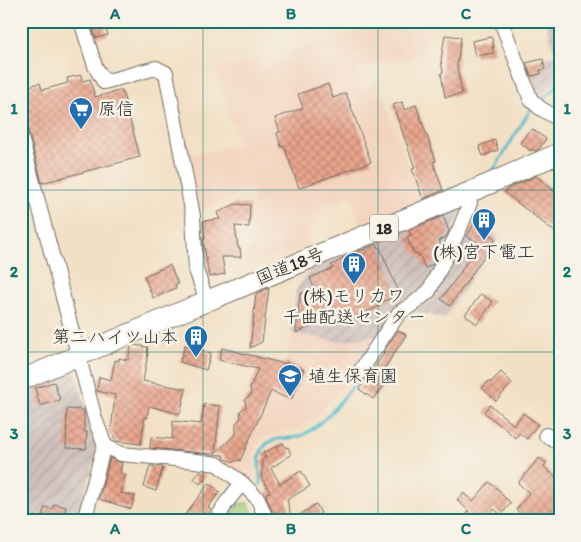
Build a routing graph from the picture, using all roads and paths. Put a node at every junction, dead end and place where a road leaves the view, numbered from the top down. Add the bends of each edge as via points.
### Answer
1 (80, 21) edge
2 (501, 21) edge
3 (560, 120) edge
4 (21, 137) edge
5 (560, 154) edge
6 (21, 193) edge
7 (468, 193) junction
8 (37, 198) junction
9 (207, 300) junction
10 (79, 356) junction
11 (359, 373) dead end
12 (21, 380) edge
13 (546, 435) dead end
14 (560, 444) edge
15 (105, 446) junction
16 (242, 483) junction
17 (84, 521) edge
18 (216, 521) edge
19 (267, 521) edge

1 - 9 street via 95,66 104,82 156,68 166,73 193,216 196,270
2 - 3 street via 531,100
4 - 8 street
5 - 7 highway, 国道18号 / 18
6 - 8 street
7 - 9 highway, 国道18号 / 18
7 - 11 street via 470,203 429,291 399,313
8 - 10 street
9 - 10 highway, 国道18号 / 18
10 - 12 highway, 国道18号 / 18
10 - 15 street
13 - 14 street
15 - 16 street via 121,454 217,464
15 - 17 street
16 - 18 street
16 - 19 street via 258,499

